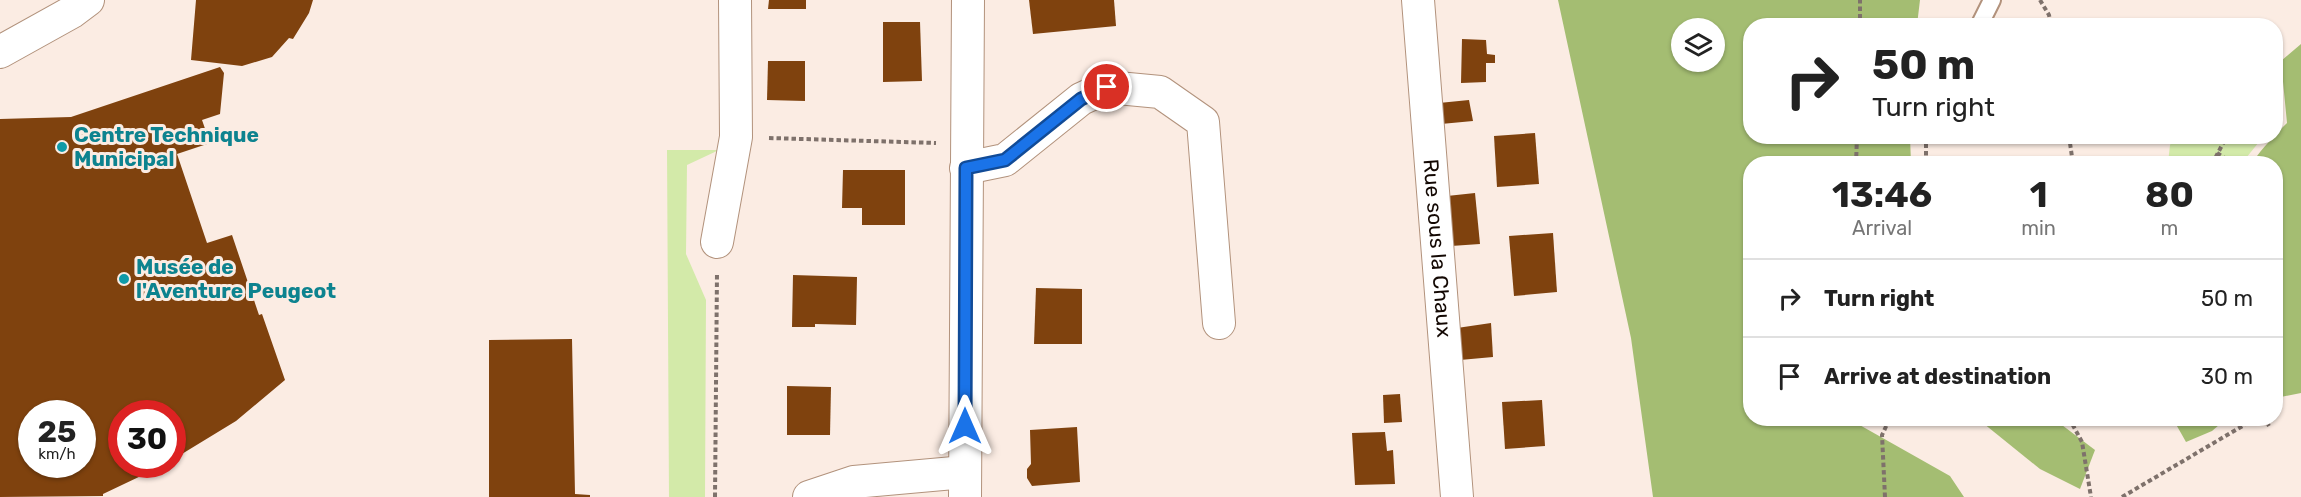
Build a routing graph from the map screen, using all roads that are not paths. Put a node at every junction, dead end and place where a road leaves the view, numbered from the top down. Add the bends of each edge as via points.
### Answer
1 (88, 0) edge
2 (735, 0) edge
3 (968, 0) edge
4 (1418, 0) edge
5 (1992, 0) edge
6 (1983, 18) edge
7 (0, 52) edge
8 (966, 156) junction
9 (717, 242) road end
10 (1219, 323) dead end
11 (965, 485) edge
12 (810, 497) edge
13 (1457, 497) edge

1 - 7 street
2 - 9 street via 736,137
3 - 8 street
4 - 13 street, Rue sous la Chaux
5 - 6 lane
8 - 10 street via 1005,160 1081,99 1107,87 1160,92 1203,123
8 - 11 street
11 - 12 street via 854,482

